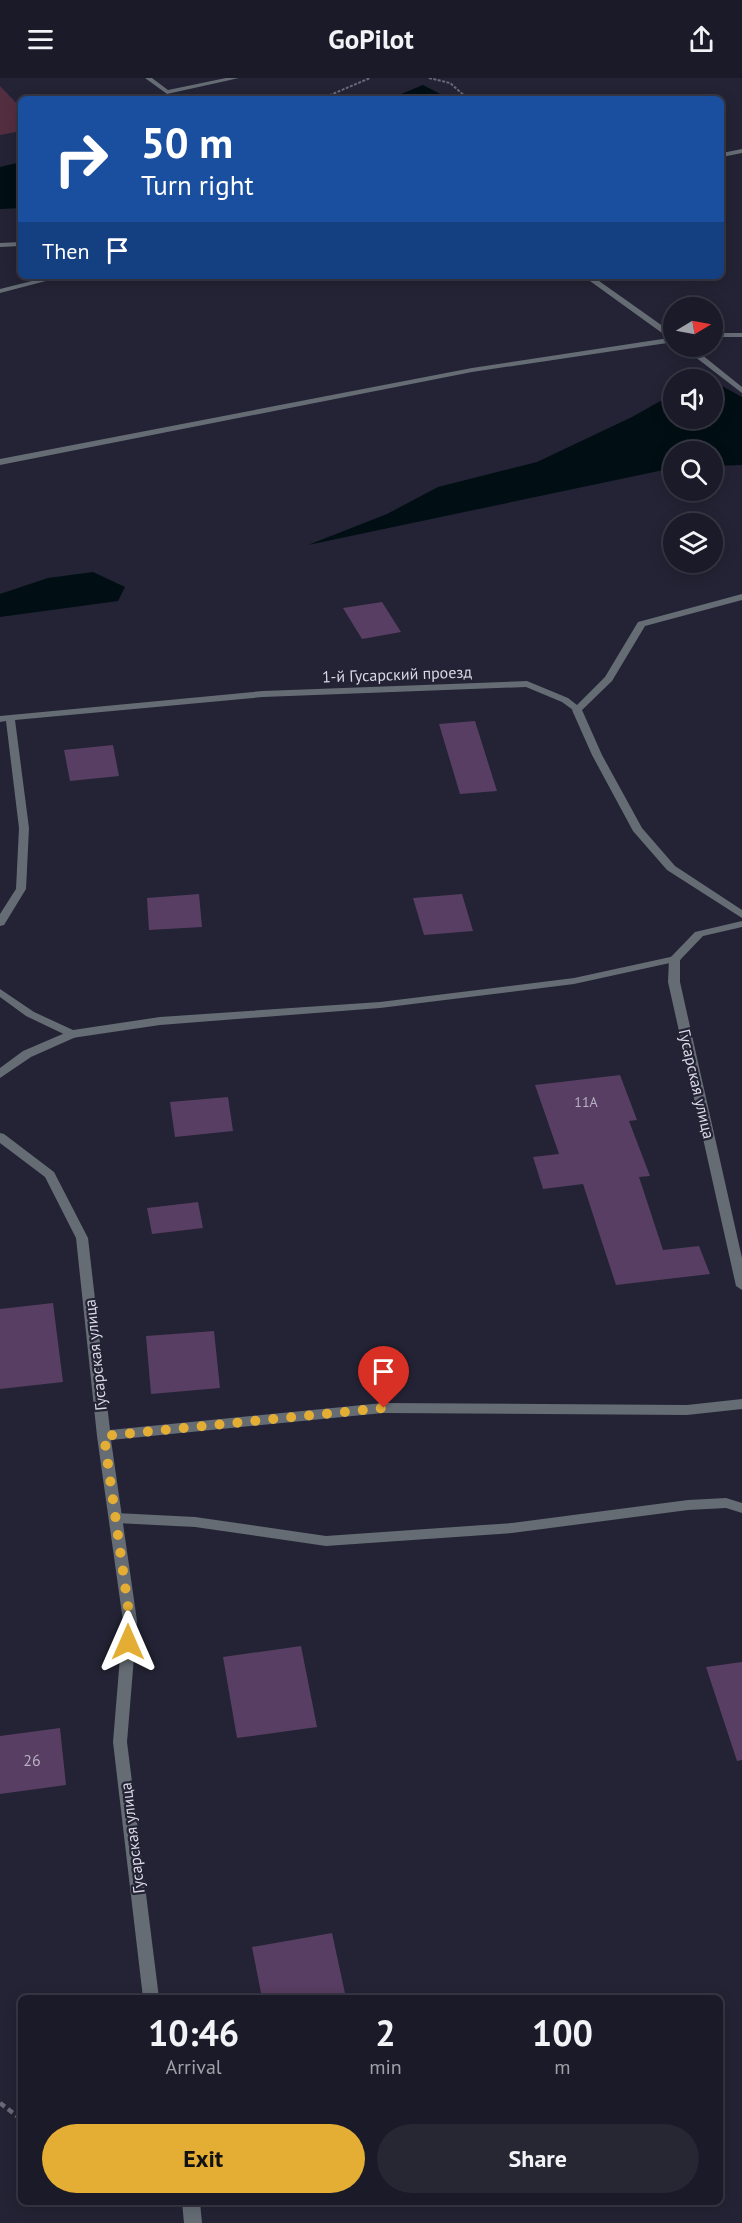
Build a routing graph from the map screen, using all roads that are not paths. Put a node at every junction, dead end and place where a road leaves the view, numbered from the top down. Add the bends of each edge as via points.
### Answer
1 (148, 78) edge
2 (236, 78) edge
3 (742, 151) edge
4 (724, 155) edge
5 (18, 244) edge
6 (0, 245) edge
7 (49, 279) edge
8 (591, 279) edge
9 (0, 291) edge
10 (663, 331) edge
11 (742, 335) edge
12 (723, 336) edge
13 (663, 341) edge
14 (699, 357) edge
15 (742, 392) edge
16 (0, 462) edge
17 (742, 597) edge
18 (577, 710) junction
19 (5, 718) edge
20 (742, 915) edge
21 (0, 923) edge
22 (742, 924) edge
23 (675, 959) junction
24 (0, 992) edge
25 (72, 1034) junction
26 (0, 1074) edge
27 (0, 1137) edge
28 (742, 1286) edge
29 (742, 1404) edge
30 (104, 1436) junction
31 (742, 1508) edge
32 (116, 1518) junction
33 (151, 1995) edge
34 (191, 2205) edge
35 (193, 2223) edge

1 - 2 street via 166,92
3 - 4 street
5 - 6 street
7 - 9 street
8 - 10 street
11 - 12 street
13 - 16 street via 472,370
14 - 15 street
17 - 18 street via 641,624 609,679
18 - 19 street, 1-й Гусарский проезд via 565,700 527,684 263,694
18 - 20 street via 637,829 671,868
19 - 21 street via 24,828 21,889
22 - 23 street via 699,934
23 - 25 street via 574,981 380,1005 160,1022
23 - 28 street, Гусарская улица via 674,982
24 - 25 street via 30,1014
25 - 26 street via 27,1054
27 - 30 street, Гусарская улица via 50,1174 82,1238
29 - 30 street via 687,1410 384,1408
30 - 32 street, Гусарская улица
31 - 32 street via 726,1503 688,1505 512,1528 326,1541 195,1522
32 - 33 street, Гусарская улица via 130,1621 120,1742
34 - 35 street

